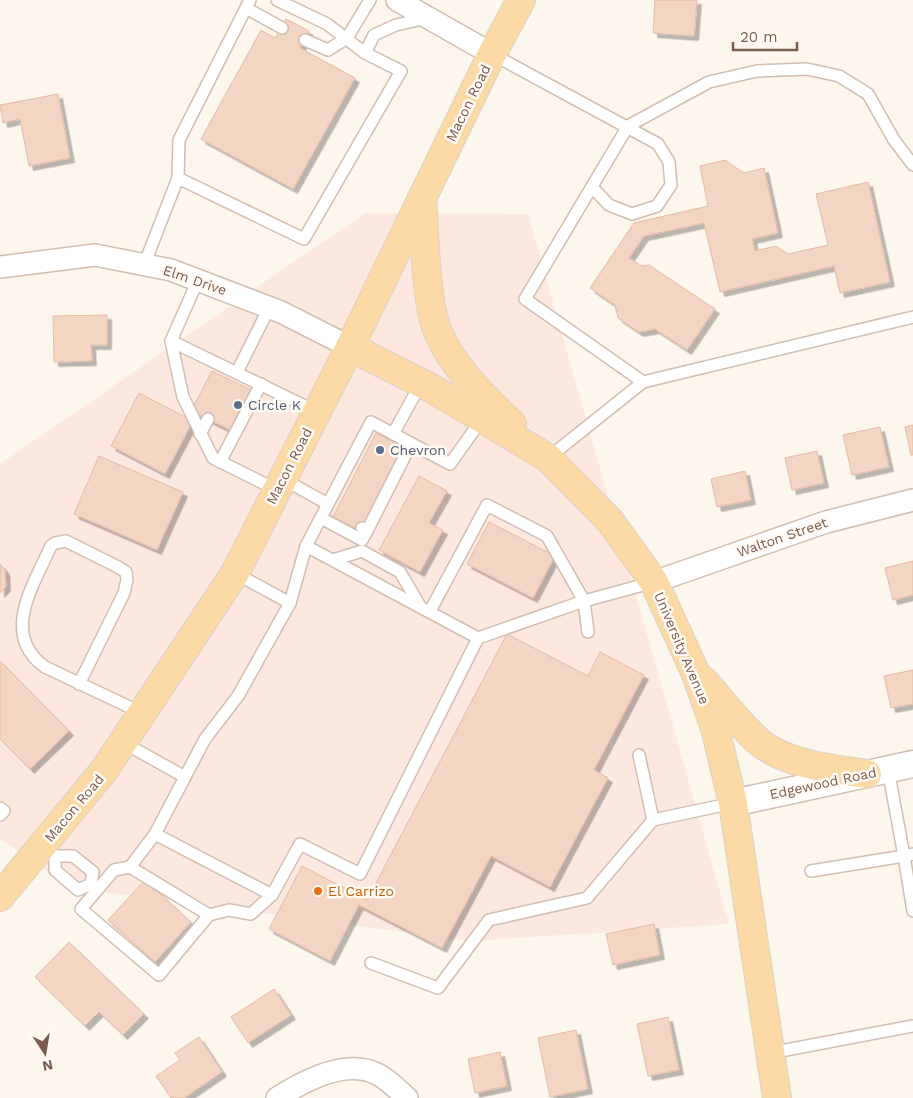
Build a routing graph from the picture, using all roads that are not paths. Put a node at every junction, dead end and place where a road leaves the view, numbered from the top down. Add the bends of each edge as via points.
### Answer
1 (277, 0) edge
2 (370, 0) edge
3 (397, 0) edge
4 (521, 0) edge
5 (248, 4) edge
6 (428, 17) junction
7 (282, 28) dead end
8 (346, 38) junction
9 (305, 40) dead end
10 (365, 53) junction
11 (492, 54) junction
12 (628, 126) junction
13 (913, 165) edge
14 (178, 178) junction
15 (592, 186) junction
16 (422, 197) junction
17 (144, 264) junction
18 (0, 267) edge
19 (198, 280) junction
20 (269, 308) junction
21 (913, 317) edge
22 (171, 341) junction
23 (350, 347) junction
24 (233, 374) junction
25 (643, 382) junction
26 (421, 383) junction
27 (261, 384) junction
28 (317, 412) junction
29 (208, 419) dead end
30 (482, 419) junction
31 (200, 434) junction
32 (393, 434) junction
33 (411, 444) junction
34 (548, 458) junction
35 (220, 462) junction
36 (280, 485) junction
37 (913, 500) edge
38 (327, 511) junction
39 (306, 546) junction
40 (333, 560) junction
41 (235, 573) junction
42 (654, 582) junction
43 (584, 600) junction
44 (290, 603) junction
45 (425, 609) junction
46 (588, 632) dead end
47 (478, 638) junction
48 (696, 674) junction
49 (79, 684) junction
50 (142, 713) junction
51 (124, 742) junction
52 (639, 755) dead end
53 (913, 764) edge
54 (877, 772) junction
55 (184, 777) junction
56 (733, 803) junction
57 (0, 808) edge
58 (0, 815) edge
59 (653, 820) junction
60 (155, 834) junction
61 (49, 850) junction
62 (908, 855) edge
63 (130, 867) junction
64 (811, 871) dead end
65 (95, 887) junction
66 (272, 896) junction
67 (0, 897) edge
68 (913, 911) edge
69 (209, 915) junction
70 (372, 963) dead end
71 (913, 1026) edge
72 (770, 1053) junction
73 (276, 1098) edge
74 (407, 1098) edge
75 (777, 1098) edge

1 - 8 lane via 327,24
2 - 8 lane
3 - 6 street
4 - 11 main road, Macon Road
5 - 7 lane
5 - 14 lane via 179,140
6 - 10 lane via 396,25 374,35
6 - 11 street
8 - 9 lane via 328,50
8 - 10 lane
10 - 14 lane via 400,71 304,239
11 - 12 lane
11 - 16 main road, Macon Road
12 - 13 lane via 709,82 757,71 807,69 839,76 868,94 894,140
12 - 15 lane
12 - 15 lane via 658,144 669,162 671,185 657,206 632,214 609,206
14 - 17 lane
15 - 25 lane via 525,298
16 - 23 main road, Macon Road
16 - 34 main road via 430,293 438,331 456,363 480,393
17 - 18 street, Elm Drive via 95,255
17 - 19 street, Elm Drive
19 - 20 street, Elm Drive
19 - 22 lane
20 - 23 street, Elm Drive
20 - 24 lane
21 - 25 lane
22 - 24 lane
22 - 31 lane via 183,397
23 - 26 main road, University Avenue
23 - 28 main road, Macon Road
24 - 27 lane
25 - 34 lane
26 - 30 main road, University Avenue
26 - 32 lane
27 - 28 lane
27 - 35 lane
28 - 36 main road, Macon Road
29 - 31 lane
30 - 33 lane via 450,464
30 - 34 main road, University Avenue
31 - 35 lane via 213,458
32 - 33 lane
32 - 38 lane via 371,422 368,438
33 - 38 lane via 364,530 362,540
34 - 42 main road, University Avenue via 610,521
35 - 36 lane
36 - 38 lane
36 - 41 main road, Macon Road
37 - 42 street, Walton Street via 826,522
38 - 39 lane
39 - 40 lane
39 - 44 lane
40 - 45 lane
40 - 45 lane via 362,551 400,572
41 - 44 lane
41 - 50 main road, Macon Road
42 - 43 lane
42 - 48 main road, University Avenue
43 - 45 lane via 547,536 487,505
43 - 46 lane
43 - 47 lane
44 - 55 lane via 238,696 205,739
45 - 47 lane
47 - 66 lane via 360,874 300,844
48 - 54 main road via 759,742 790,758 816,766
48 - 56 main road, University Avenue via 715,728
49 - 49 lane via 31,658 21,636 22,611 51,546 61,542 126,572 124,593
49 - 50 lane
50 - 51 main road, Macon Road
51 - 55 lane
51 - 61 main road, Macon Road
52 - 59 lane
53 - 54 street, Edgewood Road
54 - 56 street, Edgewood Road
54 - 62 lane
55 - 60 lane
56 - 59 lane
56 - 72 main road, University Avenue
57 - 58 lane via 4,811
59 - 70 lane via 587,898 489,920 438,988
60 - 63 lane
60 - 66 lane
61 - 65 lane via 73,856 92,872
61 - 65 lane via 55,870 78,890
61 - 67 main road, Macon Road
62 - 64 lane
62 - 68 lane
63 - 65 lane via 114,870
63 - 69 lane
65 - 69 lane via 81,909 159,975
66 - 69 lane via 251,914 229,910
71 - 72 lane
72 - 75 main road, University Avenue
73 - 74 street via 305,1081 348,1068 376,1073

